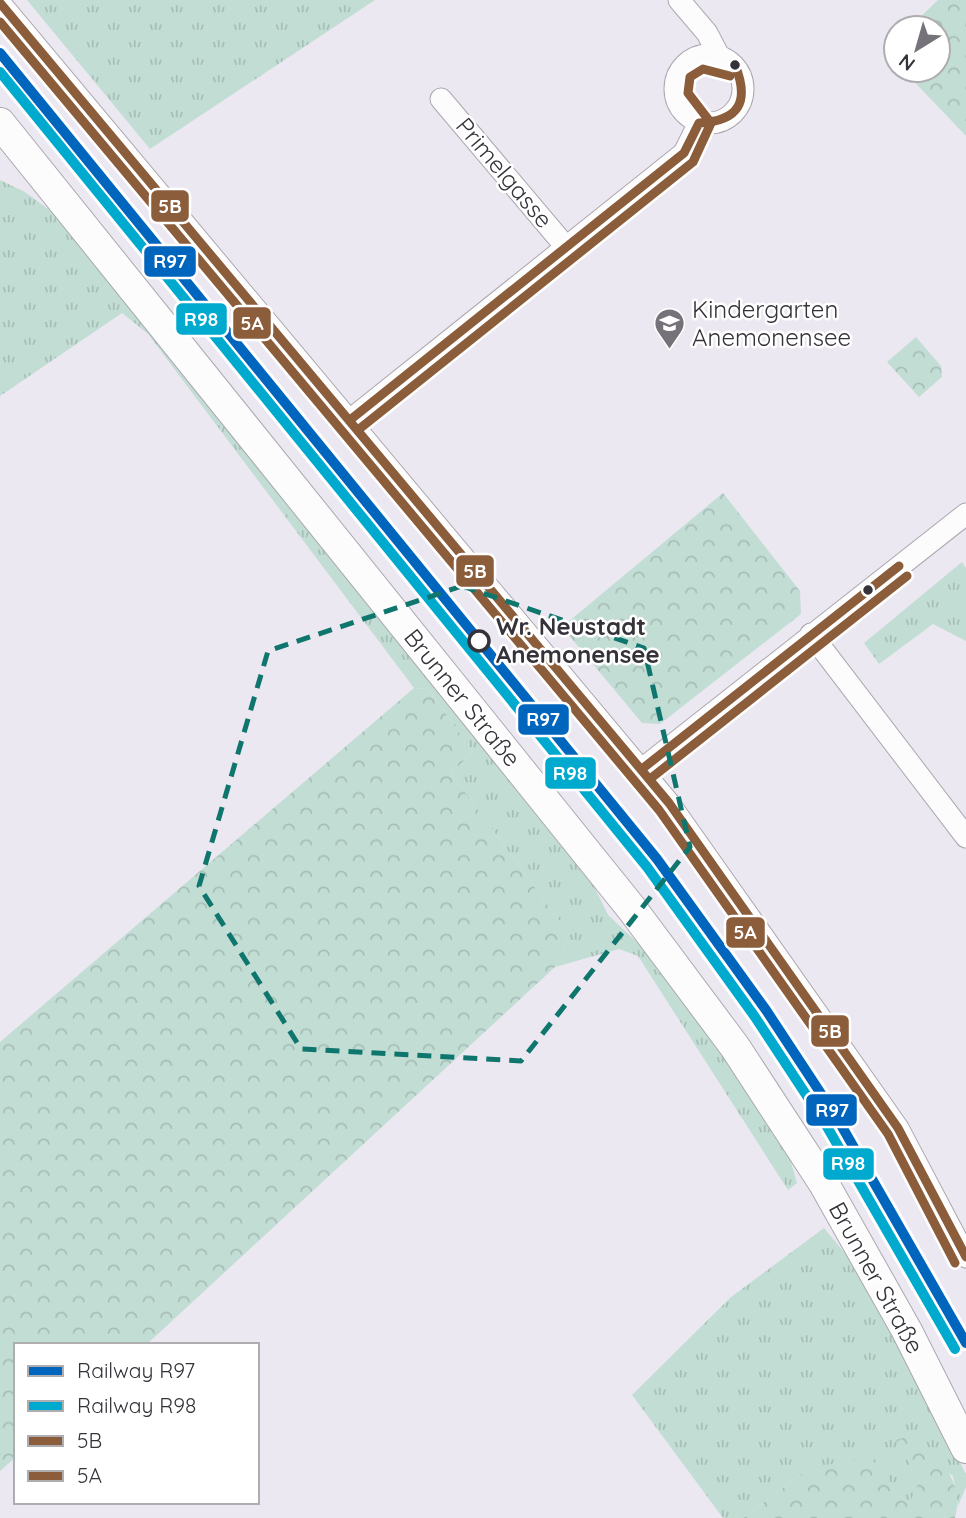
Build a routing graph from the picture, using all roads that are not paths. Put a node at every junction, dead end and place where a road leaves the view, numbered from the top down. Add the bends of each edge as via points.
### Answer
1 (679, 0) edge
2 (0, 3) edge
3 (719, 56) junction
4 (441, 99) dead end
5 (0, 123) edge
6 (699, 123) junction
7 (566, 247) junction
8 (349, 419) junction
9 (966, 514) edge
10 (811, 634) junction
11 (642, 769) junction
12 (966, 837) edge
13 (966, 1257) edge
14 (966, 1448) edge

1 - 3 street via 707,33
2 - 8 street
3 - 6 street via 701,55 685,64 675,79 675,97 684,113
3 - 6 street via 735,65 743,81 743,99 733,115 718,123
4 - 7 street, Primelgasse
5 - 14 main road, Brunner Straße via 632,909 734,1047 823,1182
6 - 7 street, Primelgasse via 684,153
7 - 8 street, Primelgasse
8 - 11 street
9 - 10 street
10 - 11 street
10 - 12 street
11 - 13 street via 898,1128

